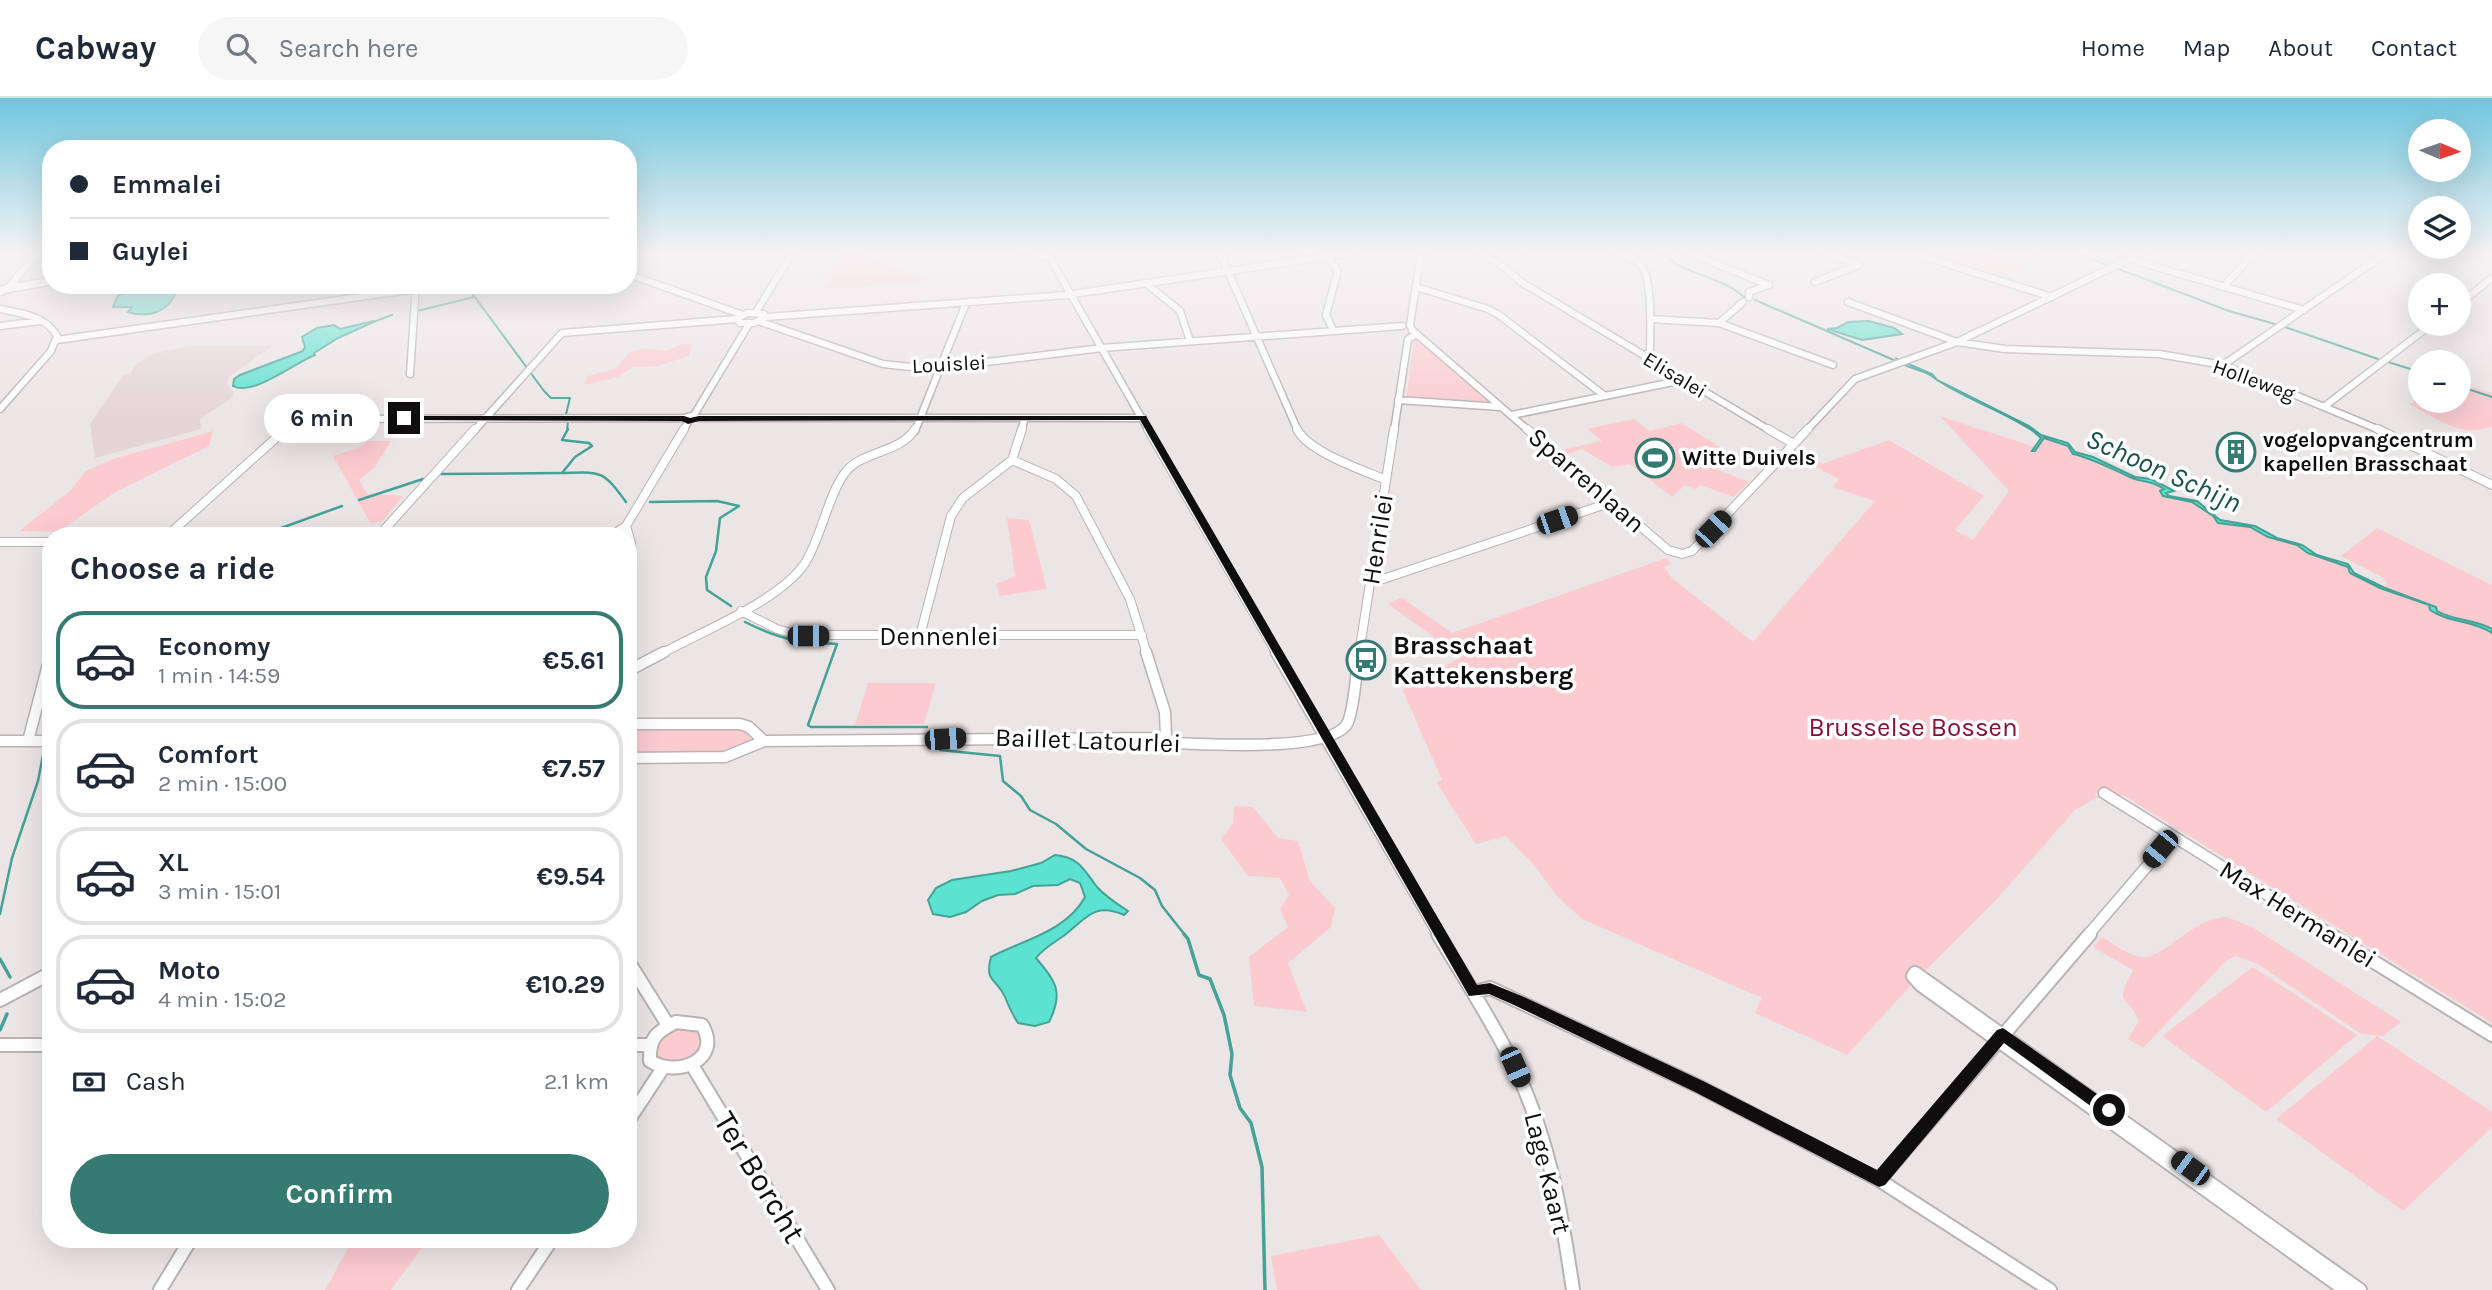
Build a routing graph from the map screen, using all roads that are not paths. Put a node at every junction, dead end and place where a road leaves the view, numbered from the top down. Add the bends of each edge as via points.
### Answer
1 (0, 309) edge
2 (270, 309) edge
3 (415, 309) edge
4 (718, 309) edge
5 (758, 309) edge
6 (895, 309) edge
7 (964, 309) edge
8 (1080, 309) edge
9 (1177, 309) edge
10 (1244, 309) edge
11 (1328, 309) edge
12 (1413, 309) edge
13 (1487, 309) edge
14 (1565, 309) edge
15 (1649, 309) edge
16 (1735, 309) edge
17 (1866, 309) edge
18 (2027, 309) edge
19 (2299, 309) edge
20 (2304, 310) joint
21 (756, 312) junction
22 (740, 317) junction
23 (764, 319) junction
24 (1650, 319) junction
25 (40, 321) junction
26 (1719, 323) junction
27 (749, 324) junction
28 (0, 326) edge
29 (1402, 326) dead end
30 (1333, 330) junction
31 (1417, 334) junction
32 (1256, 336) junction
33 (2416, 336) edge
34 (57, 340) junction
35 (1190, 341) junction
36 (1957, 342) junction
37 (1102, 348) junction
38 (1644, 356) junction
39 (1833, 365) dead end
40 (2222, 365) junction
41 (940, 369) junction
42 (410, 374) dead end
43 (1683, 380) junction
44 (1605, 396) junction
45 (9, 399) junction
46 (1398, 400) junction
47 (0, 401) edge
48 (290, 406) dead end
49 (2325, 406) junction
50 (1502, 407) junction
51 (0, 409) edge
52 (1512, 415) junction
53 (485, 418) junction
54 (691, 418) junction
55 (921, 418) junction
56 (1026, 418) junction
57 (1143, 418) junction
58 (297, 419) junction
59 (1794, 444) junction
60 (1012, 460) junction
61 (1386, 480) junction
62 (2492, 485) edge
63 (1612, 502) junction
64 (626, 526) edge
65 (177, 527) edge
66 (387, 527) edge
67 (0, 542) edge
68 (42, 542) edge
69 (1371, 579) junction
70 (741, 611) junction
71 (1142, 635) junction
72 (920, 636) junction
73 (637, 665) edge
74 (42, 687) edge
75 (637, 724) edge
76 (1166, 738) junction
77 (1327, 739) junction
78 (765, 740) junction
79 (0, 741) edge
80 (28, 741) junction
81 (42, 741) edge
82 (637, 758) edge
83 (2104, 793) dead end
84 (2173, 836) junction
85 (637, 976) edge
86 (42, 978) edge
87 (1474, 992) junction
88 (0, 1000) edge
89 (667, 1026) junction
90 (2492, 1035) edge
91 (2000, 1038) junction
92 (0, 1045) edge
93 (42, 1045) edge
94 (637, 1045) edge
95 (649, 1045) junction
96 (692, 1065) junction
97 (663, 1068) junction
98 (637, 1107) edge
99 (1879, 1180) junction
100 (186, 1248) edge
101 (546, 1248) edge
102 (160, 1290) edge
103 (518, 1290) edge
104 (828, 1290) edge
105 (1573, 1290) edge
106 (2050, 1290) edge
107 (2344, 1290) edge
108 (2361, 1290) edge

1 - 25 street
2 - 34 street
3 - 42 street
4 - 22 street
5 - 21 street
6 - 23 street
7 - 41 street
8 - 37 street, Lage Kaart
9 - 35 street
10 - 32 street
11 - 30 street
12 - 31 street, Sparrenlaan via 1410,325
13 - 44 street
14 - 38 street, Elisalei
15 - 24 street
16 - 26 street
17 - 36 street, Holleweg
18 - 36 street
19 - 20 street
20 - 40 street
21 - 22 street
21 - 23 street, Louislei via 764,314
22 - 27 street via 740,323
22 - 53 street via 562,333
23 - 27 street
23 - 41 street, Louislei via 883,364
24 - 26 street
24 - 38 street via 1650,352
25 - 28 street
25 - 34 street via 56,331
26 - 39 street
27 - 54 street
29 - 30 street, Louislei
30 - 32 street, Louislei
31 - 46 street, Henrilei via 1408,339
31 - 50 street, Sparrenlaan
32 - 35 street, Louislei
32 - 61 street via 1300,435 1323,453
33 - 49 street
34 - 45 street
35 - 37 street, Louislei
36 - 40 street, Holleweg via 2005,349 2159,354
36 - 59 street via 1855,379
37 - 41 street, Louislei
37 - 57 street, Lage Kaart
38 - 43 street, Elisalei
40 - 49 street, Holleweg
41 - 55 street
43 - 44 street
43 - 59 street, Elisalei
44 - 52 street
45 - 47 street
45 - 51 street
46 - 50 street, Sparrenlaan
46 - 61 street, Henrilei
48 - 58 street
49 - 62 street, Holleweg
50 - 52 street, Sparrenlaan
52 - 63 street, Sparrenlaan
53 - 54 street
53 - 58 street
53 - 66 street
54 - 55 street
54 - 64 street
55 - 56 street
55 - 70 street via 909,437 844,473 803,568 779,590
56 - 57 street
56 - 60 street
57 - 77 street, Lage Kaart
58 - 65 street
59 - 63 street, Sparrenlaan via 1685,554 1672,552
60 - 71 street via 1056,479 1073,492 1129,599
60 - 72 street via 963,498 951,516
61 - 69 street, Henrilei
63 - 69 street via 1383,579
67 - 68 street
69 - 77 street, Henrilei via 1347,727
70 - 72 street, Dennenlei via 797,635
70 - 73 street
71 - 72 street, Dennenlei
71 - 76 street via 1165,712
74 - 80 street
75 - 78 street, Baillet Latourlei via 740,724
76 - 77 street, Baillet Latourlei via 1175,743
76 - 78 street, Baillet Latourlei
77 - 87 street, Lage Kaart
78 - 82 street, Baillet Latourlei via 725,757
79 - 80 street
80 - 81 street
83 - 84 street, Max Hermanlei
84 - 90 street, Max Hermanlei
84 - 91 street
85 - 89 street
86 - 88 street
87 - 99 street via 1490,988 1519,1001 1700,1087
87 - 105 street, Lage Kaart via 1515,1067 1547,1148
89 - 95 street
89 - 96 street via 694,1022 708,1031 708,1046
91 - 91 street via 1915,972 1921,985
91 - 99 street
91 - 107 street
91 - 108 street
92 - 93 street
94 - 95 street
95 - 97 street via 650,1061
96 - 97 street
96 - 104 street, Ter Borcht
97 - 98 street
99 - 106 street
100 - 102 street
101 - 103 street

